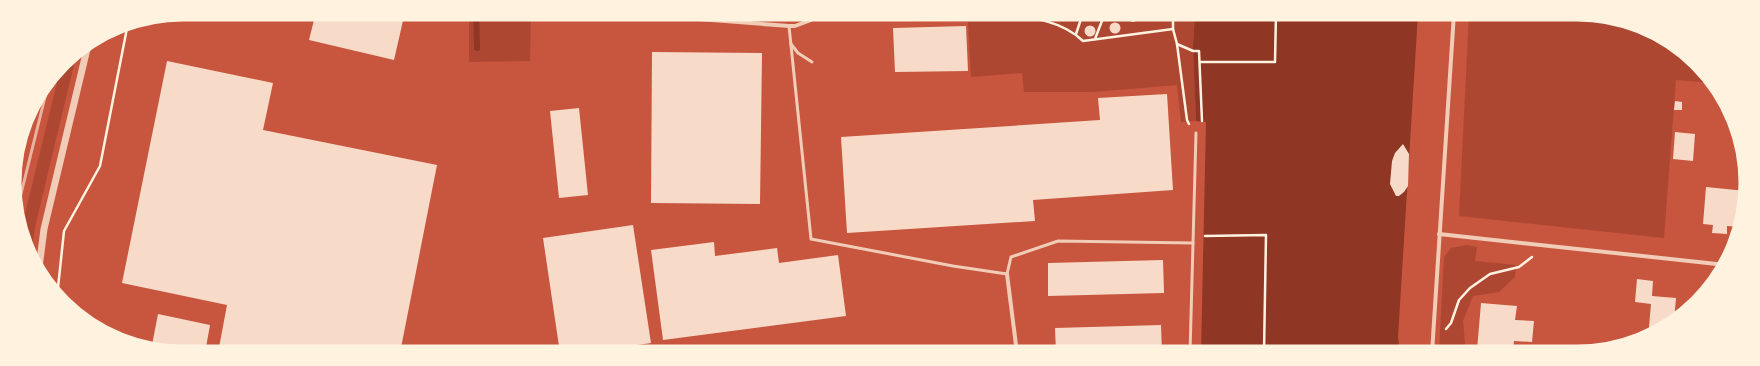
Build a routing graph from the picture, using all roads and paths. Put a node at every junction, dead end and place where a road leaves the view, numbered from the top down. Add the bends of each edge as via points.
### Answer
1 (698, 19) edge
2 (825, 19) edge
3 (1041, 19) edge
4 (1081, 19) edge
5 (1103, 19) edge
6 (1173, 19) edge
7 (1276, 19) edge
8 (1454, 19) edge
9 (811, 20) joint
10 (789, 26) junction
11 (127, 29) edge
12 (1173, 29) junction
13 (1076, 34) junction
14 (1095, 39) junction
15 (790, 43) junction
16 (1177, 44) junction
17 (87, 51) edge
18 (812, 62) dead end
19 (1200, 62) junction
20 (1202, 122) dead end
21 (1196, 133) joint
22 (1439, 234) junction
23 (1203, 236) dead end
24 (1193, 243) junction
25 (1545, 246) junction
26 (39, 261) edge
27 (1719, 264) edge
28 (1007, 274) junction
29 (58, 289) edge
30 (1016, 347) edge
31 (1190, 347) edge
32 (1264, 347) edge
33 (1432, 347) edge
34 (1435, 347) edge

1 - 10 street
2 - 9 path
3 - 13 path
4 - 13 path
5 - 14 path
6 - 12 path
7 - 19 path via 1275,62
8 - 22 street
9 - 10 street
10 - 15 lane
11 - 29 path via 100,166 64,232
12 - 14 path
12 - 16 path
13 - 14 path via 1083,41
15 - 18 lane via 798,53
15 - 28 lane via 811,239
16 - 19 path via 1199,51
16 - 21 path via 1186,120
17 - 26 street via 44,229
19 - 20 path
21 - 24 lane
22 - 25 street
22 - 33 street
23 - 32 path via 1266,235
24 - 28 lane via 1058,241 1011,257
24 - 31 lane
25 - 27 street
25 - 34 path via 1519,267 1490,274 1470,288 1460,300 1450,323
28 - 30 street

